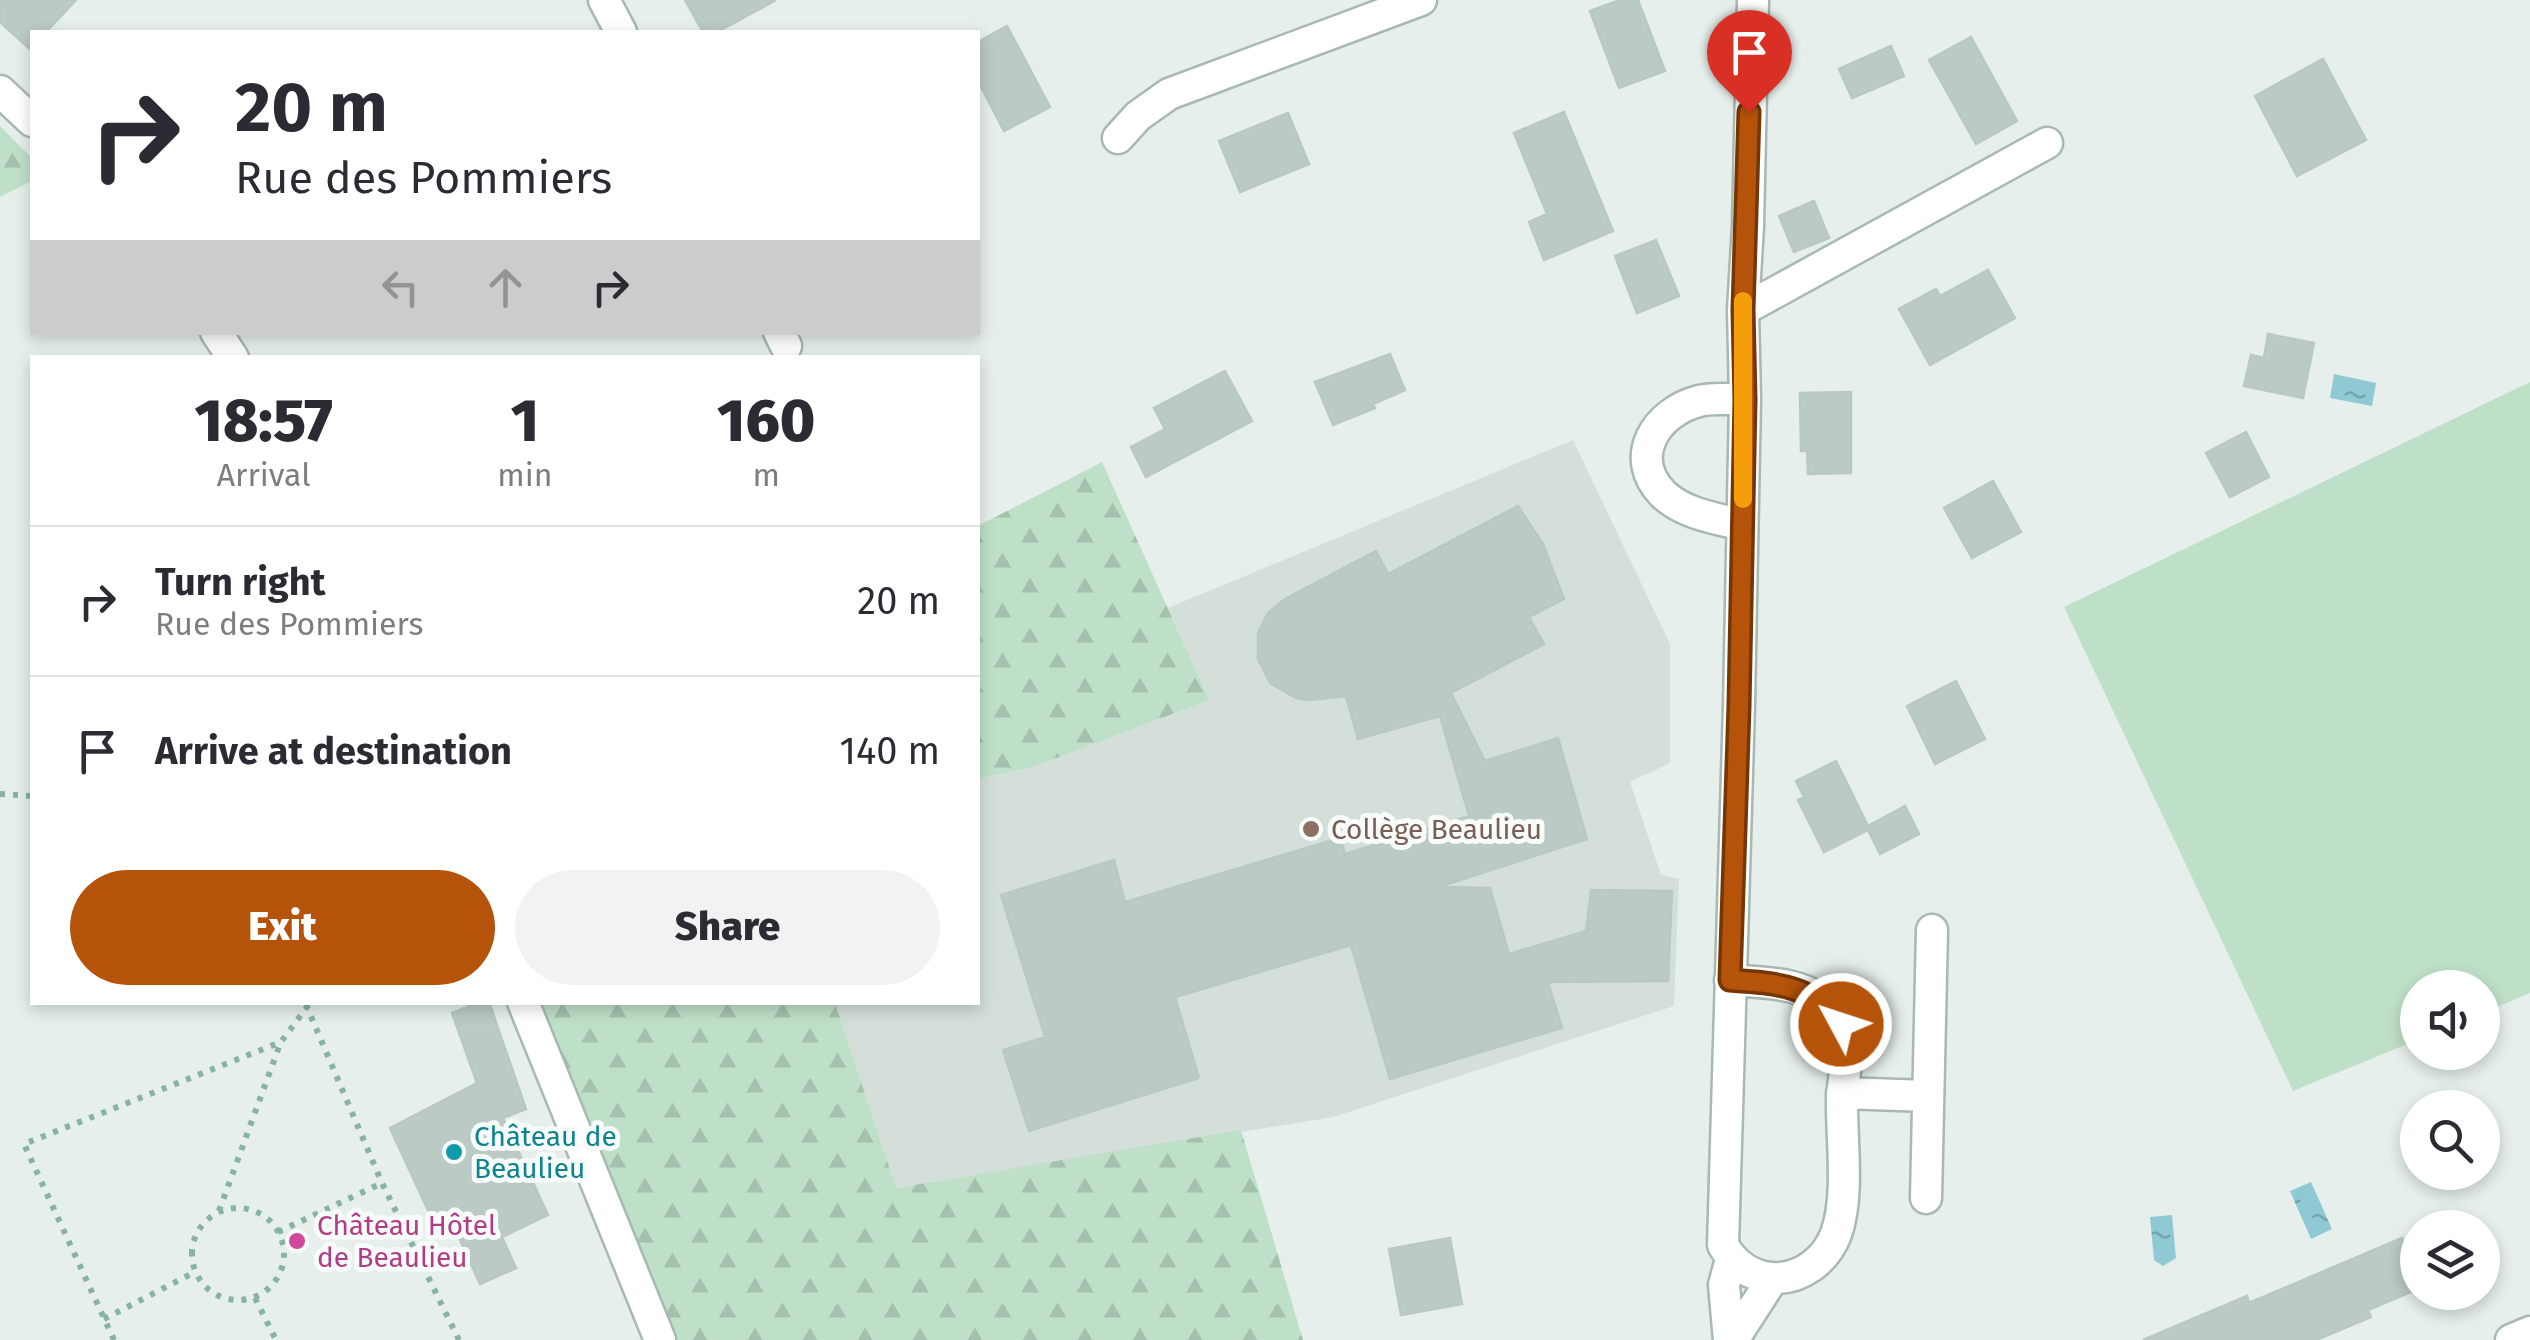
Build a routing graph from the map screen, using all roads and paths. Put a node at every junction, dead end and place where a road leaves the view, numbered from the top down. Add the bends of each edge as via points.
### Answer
1 (604, 0) edge
2 (1421, 0) edge
3 (1753, 0) edge
4 (620, 30) edge
5 (0, 91) edge
6 (30, 118) edge
7 (1118, 138) dead end
8 (2047, 142) dead end
9 (1743, 310) junction
10 (1745, 400) junction
11 (1742, 525) junction
12 (0, 794) edge
13 (30, 796) edge
14 (1932, 930) dead end
15 (1730, 980) junction
16 (305, 1005) edge
17 (306, 1005) edge
18 (524, 1005) edge
19 (281, 1042) junction
20 (1842, 1093) junction
21 (1928, 1096) junction
22 (382, 1183) junction
23 (1926, 1198) dead end
24 (219, 1212) junction
25 (278, 1232) junction
26 (1731, 1260) junction
27 (195, 1272) junction
28 (1773, 1278) junction
29 (255, 1298) junction
30 (104, 1319) junction
31 (2530, 1332) edge
32 (114, 1340) edge
33 (276, 1340) edge
34 (459, 1340) edge
35 (660, 1340) edge
36 (1730, 1340) edge
37 (2511, 1340) edge

1 - 4 street
2 - 7 street via 1169,94
3 - 9 street
5 - 6 street
8 - 9 street
9 - 10 street
10 - 11 street
10 - 11 street via 1702,400 1678,408 1660,420 1645,458 1665,496 1694,513
11 - 15 street
12 - 13 path
14 - 21 street
15 - 20 street via 1783,984 1830,1007 1846,1052
15 - 26 street via 1724,1245
16 - 19 path
17 - 22 path
18 - 35 street
19 - 24 path
19 - 30 path via 24,1144
20 - 21 street
20 - 28 street via 1835,1236 1814,1266
21 - 23 street
22 - 25 path
22 - 34 path
24 - 25 path via 246,1208
24 - 27 path via 198,1230
25 - 29 path via 284,1262
26 - 28 street
26 - 36 street via 1724,1285
27 - 29 path via 213,1294
27 - 30 path
28 - 36 street
29 - 33 path
30 - 32 path
31 - 37 street

